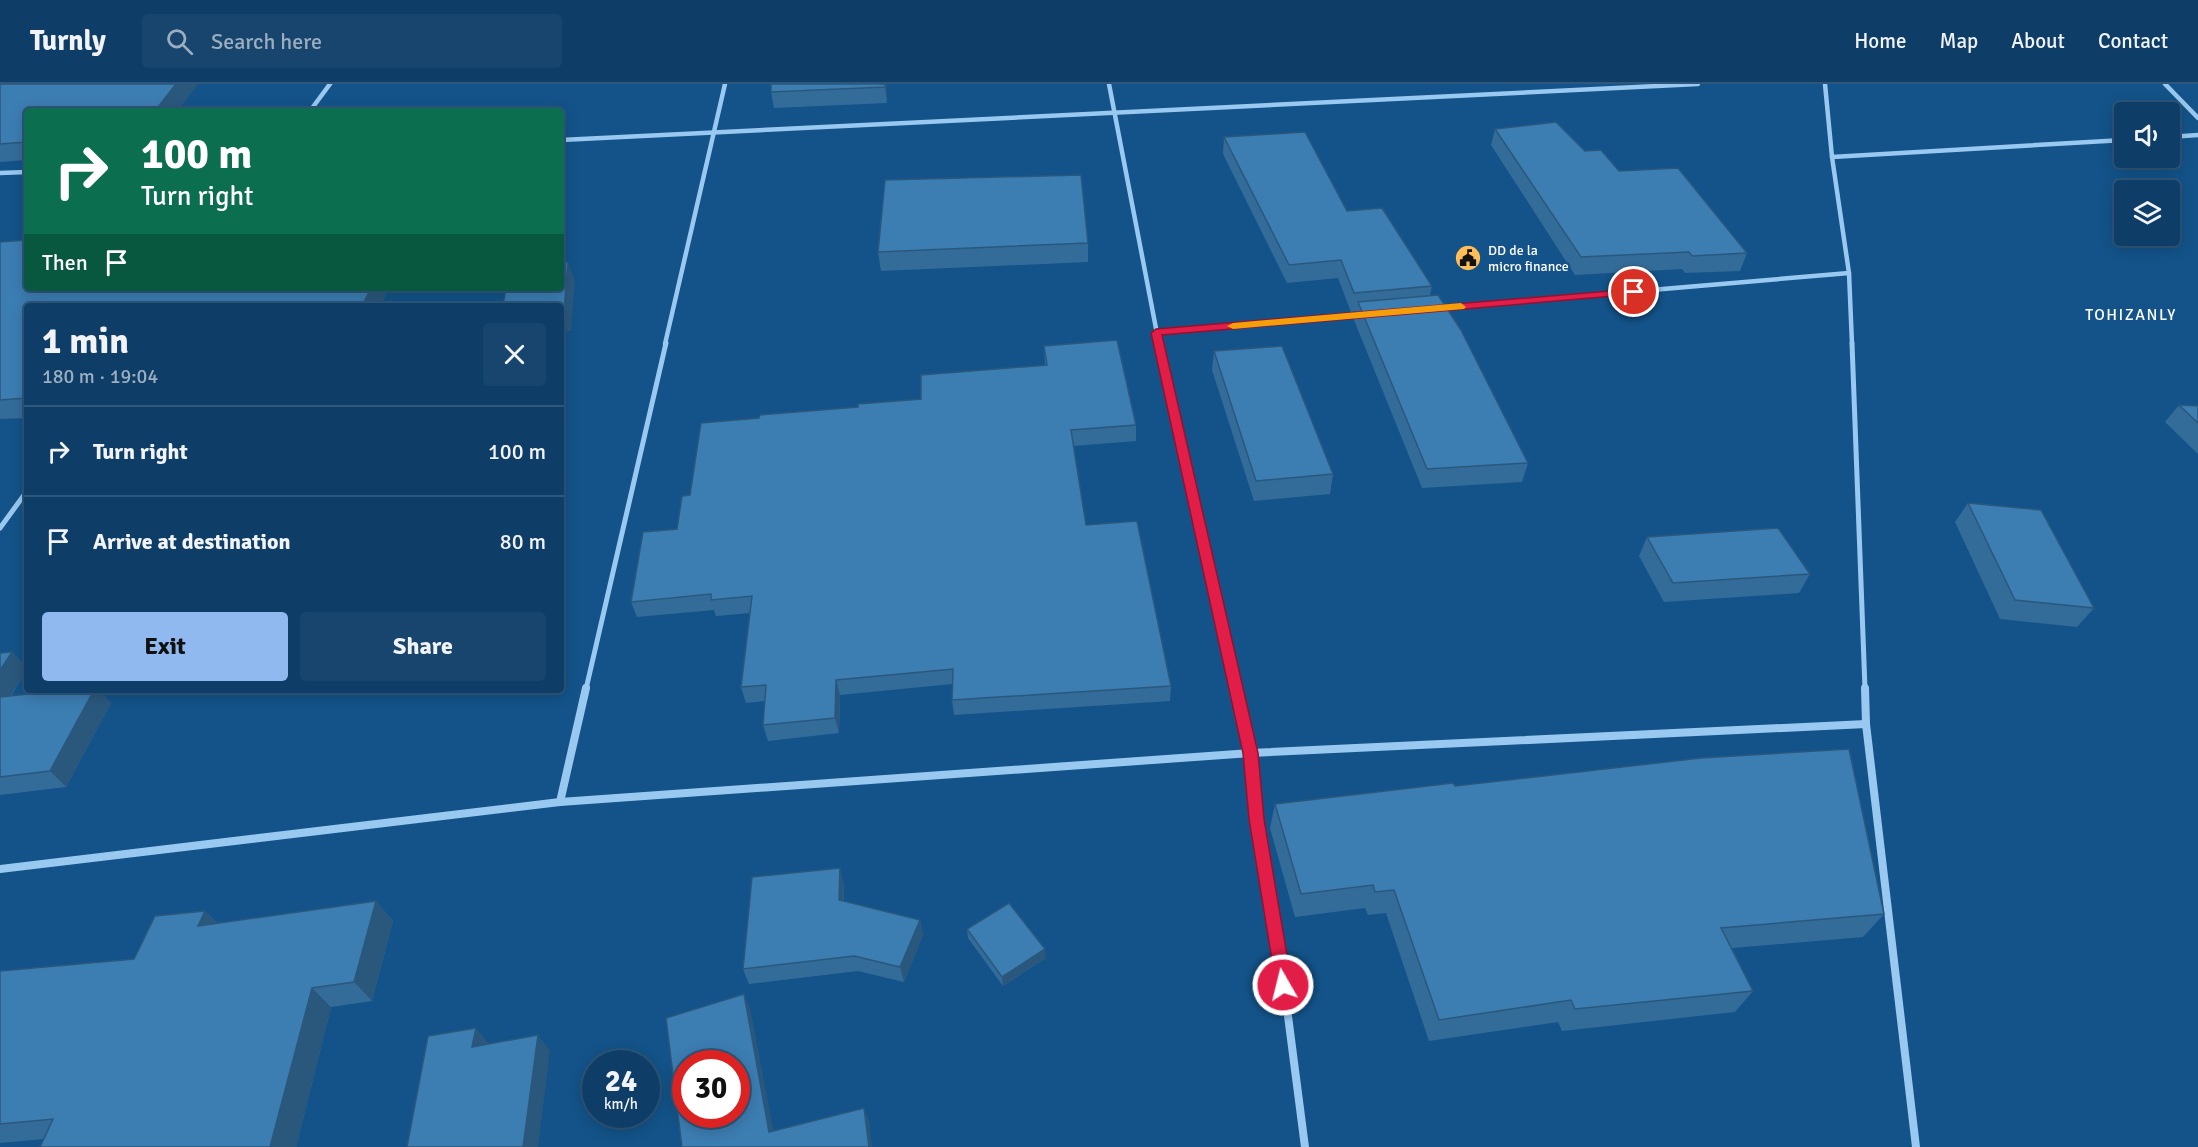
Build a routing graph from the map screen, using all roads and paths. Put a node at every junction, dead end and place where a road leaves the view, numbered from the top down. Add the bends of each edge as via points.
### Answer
1 (330, 84) edge
2 (725, 84) edge
3 (1109, 84) edge
4 (1698, 84) edge
5 (1825, 84) edge
6 (2165, 84) edge
7 (312, 108) edge
8 (1116, 112) junction
9 (2198, 118) edge
10 (714, 132) junction
11 (2198, 135) edge
12 (2180, 136) edge
13 (564, 140) edge
14 (2114, 141) edge
15 (1832, 157) junction
16 (24, 172) edge
17 (0, 173) edge
18 (1849, 273) junction
19 (1431, 309) edge
20 (1371, 314) edge
21 (1156, 333) junction
22 (24, 495) edge
23 (0, 528) edge
24 (1866, 724) junction
25 (1251, 753) junction
26 (560, 802) junction
27 (0, 869) edge
28 (1305, 1147) edge
29 (1916, 1147) edge

1 - 7 street
2 - 10 street
3 - 8 street
4 - 8 street
5 - 15 street
6 - 9 street
8 - 10 street
8 - 21 street
10 - 13 street
10 - 26 street
11 - 12 street
14 - 15 street
15 - 18 street
16 - 17 street
18 - 19 street
18 - 24 street
20 - 21 street
21 - 25 street
22 - 23 street
24 - 25 street
24 - 29 street
25 - 26 street
25 - 28 street via 1257,819 1281,962
26 - 27 street

